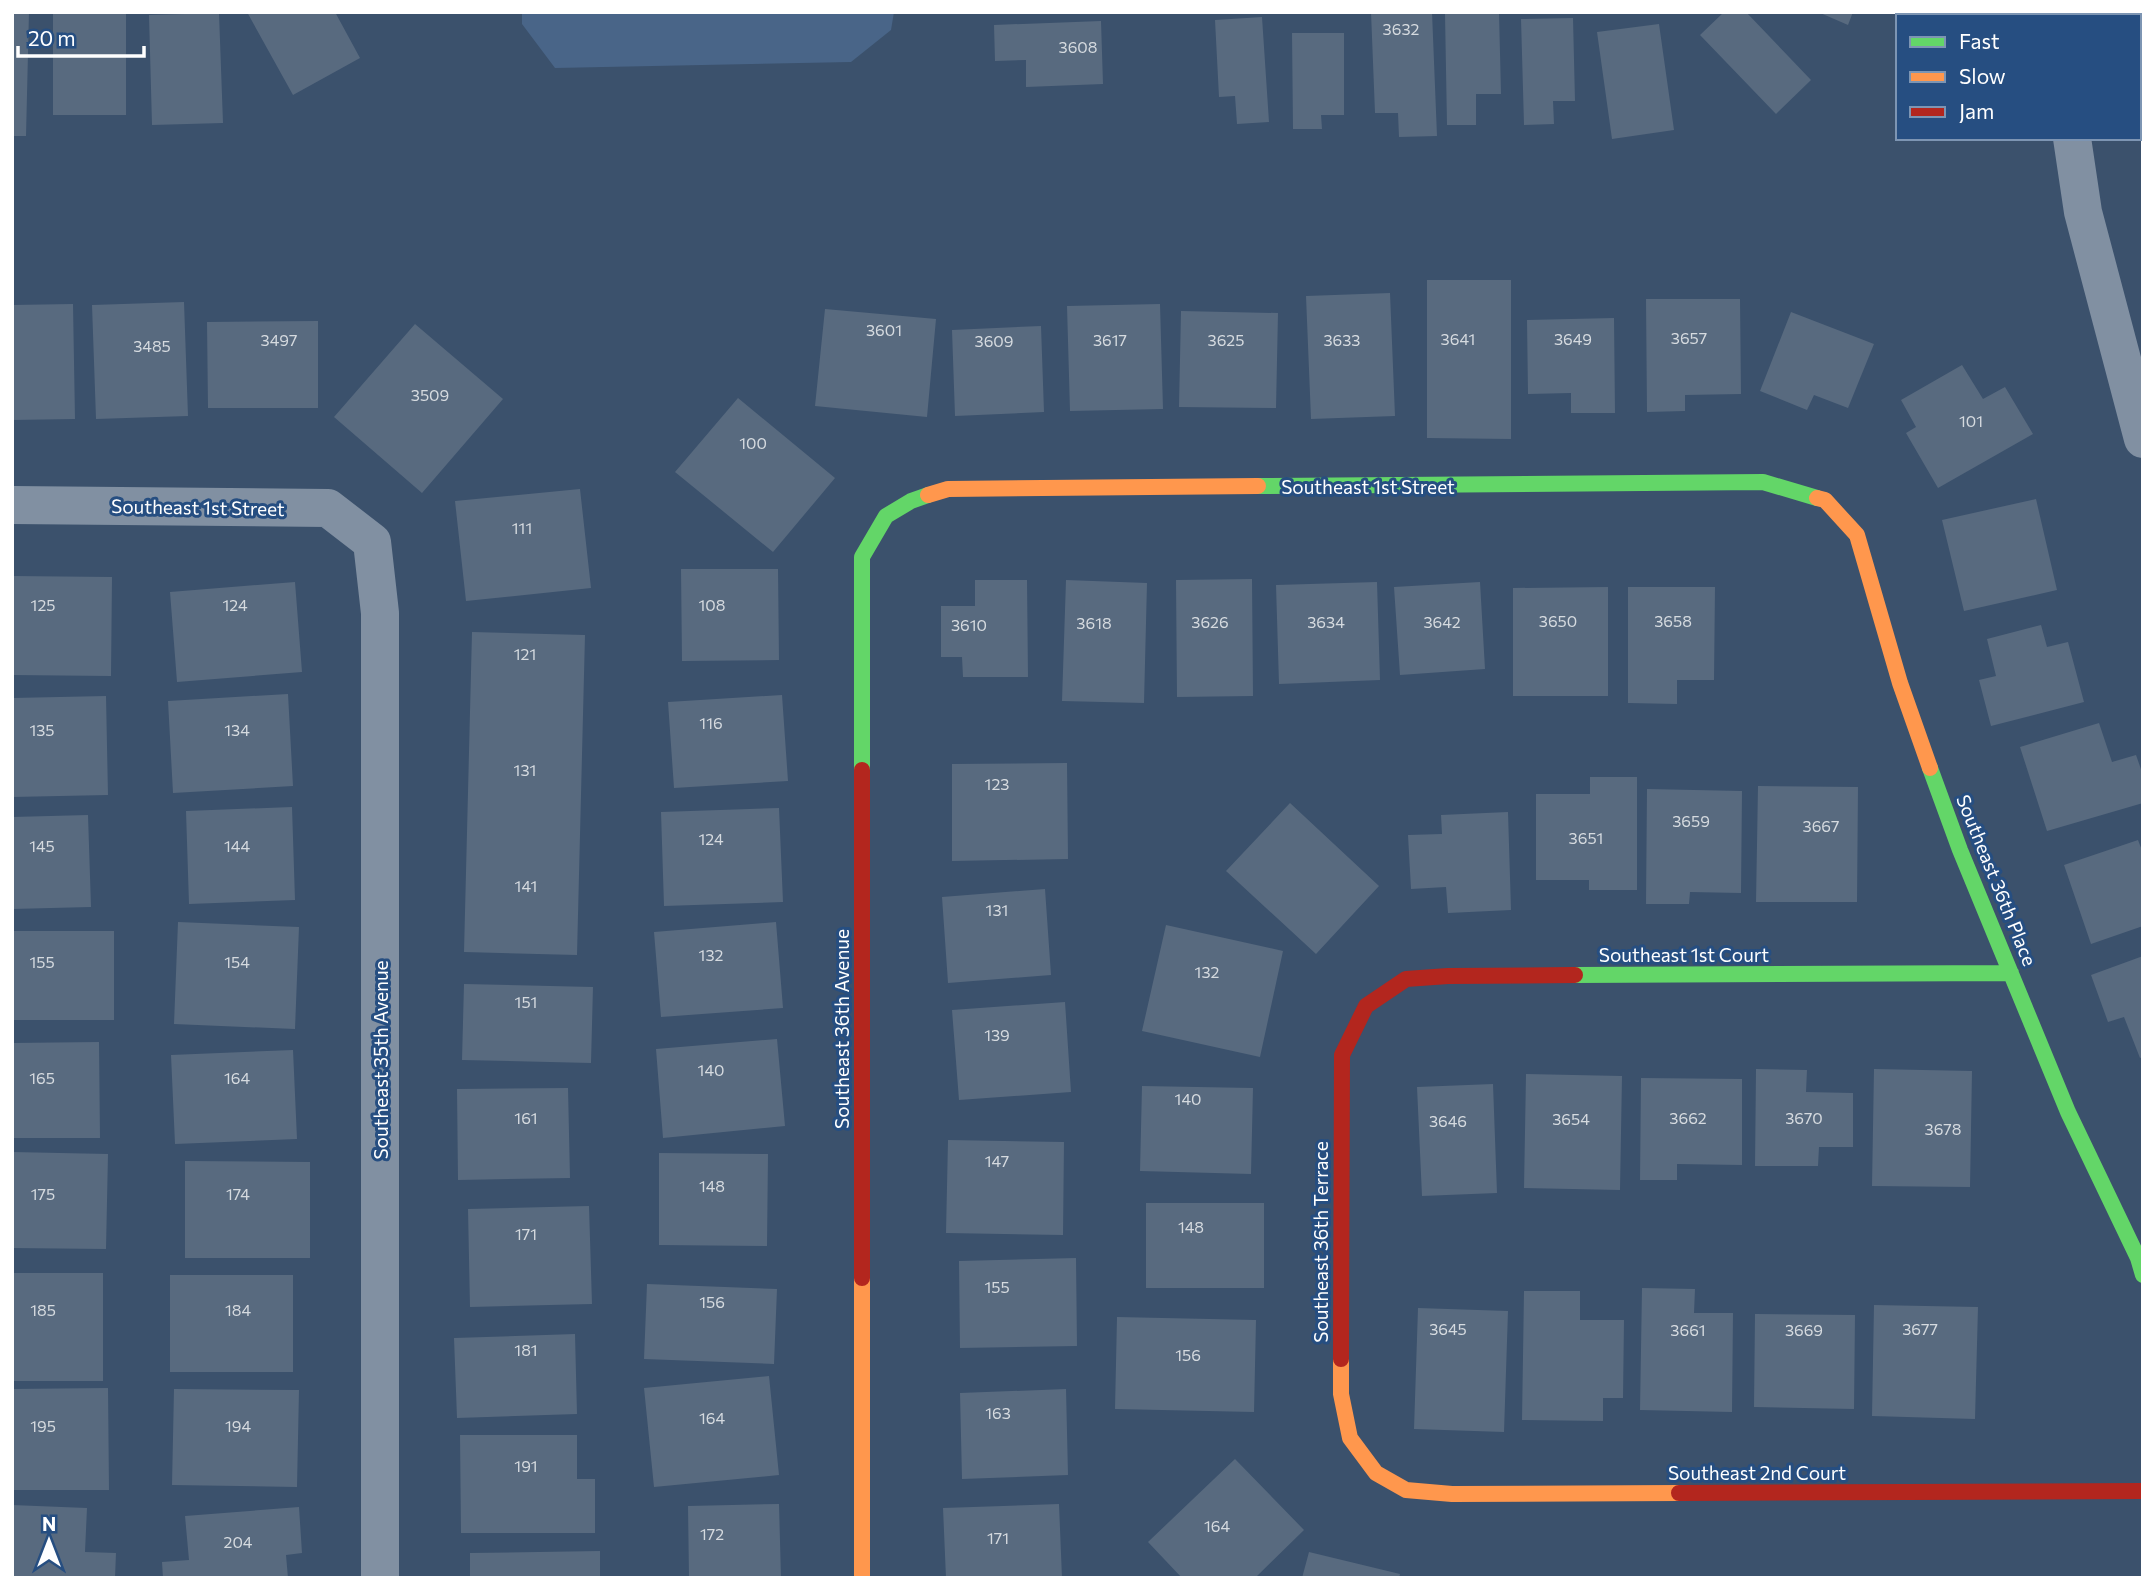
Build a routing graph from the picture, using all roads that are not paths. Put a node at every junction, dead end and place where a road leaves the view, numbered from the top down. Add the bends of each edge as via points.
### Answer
1 (2073, 140) edge
2 (2143, 439) edge
3 (1825, 500) joint
4 (911, 501) joint
5 (12, 505) edge
6 (373, 542) joint
7 (2011, 973) junction
8 (1366, 1006) joint
9 (2143, 1275) edge
10 (1376, 1473) joint
11 (2143, 1491) edge
12 (380, 1578) edge
13 (862, 1578) edge

1 - 2 street via 2083,212
3 - 4 street, Southeast 1st Street via 1763,482 948,489
3 - 7 street, Southeast 36th Place via 1857,535 1900,683
4 - 13 street, Southeast 36th Avenue via 886,516 862,557
5 - 6 street, Southeast 1st Street via 328,508
6 - 12 street, Southeast 35th Avenue via 380,614
7 - 8 street, Southeast 1st Court via 1448,976 1406,979
7 - 9 street, Southeast 36th Place
8 - 10 street, Southeast 36th Terrace via 1342,1055 1340,1394 1349,1438
10 - 11 street, Southeast 2nd Court via 1406,1490 1452,1494

